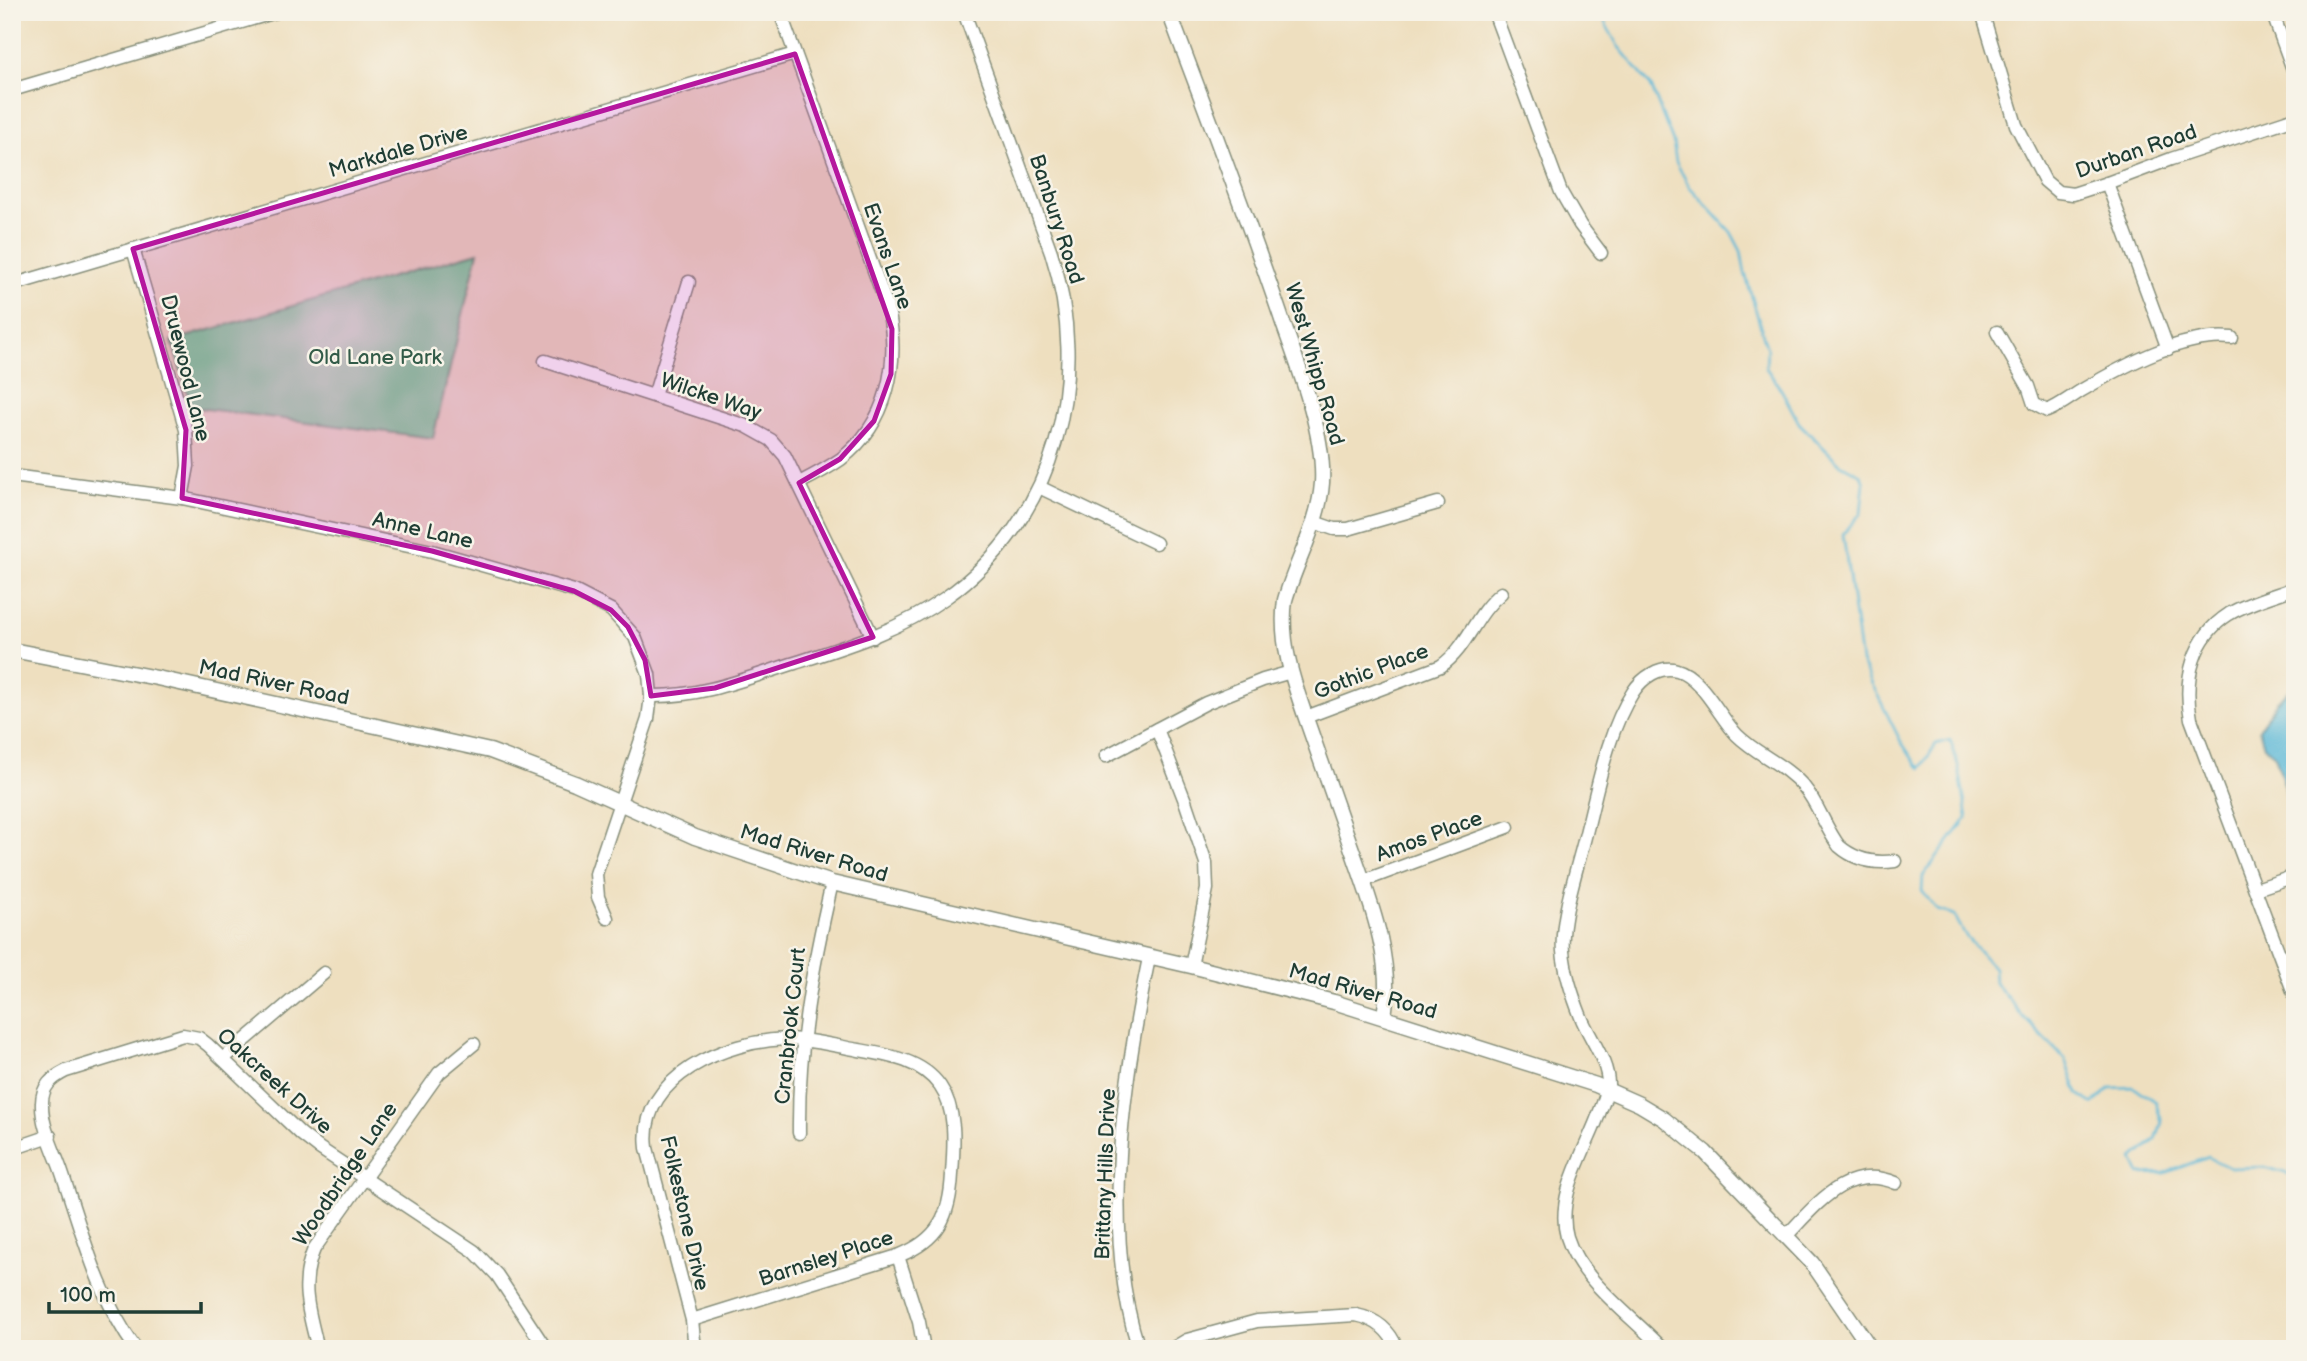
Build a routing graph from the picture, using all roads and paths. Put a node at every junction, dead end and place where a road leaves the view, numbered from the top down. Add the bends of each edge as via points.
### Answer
1 (276, 12) edge
2 (780, 12) edge
3 (964, 12) edge
4 (1169, 12) edge
5 (1494, 12) edge
6 (1982, 12) edge
7 (2272, 12) edge
8 (794, 54) junction
9 (2295, 75) edge
10 (12, 90) edge
11 (2295, 118) edge
12 (2107, 183) junction
13 (133, 249) junction
14 (1601, 253) dead end
15 (689, 282) dead end
16 (12, 285) edge
17 (1997, 332) dead end
18 (2232, 338) dead end
19 (2168, 349) junction
20 (545, 361) dead end
21 (654, 396) junction
22 (12, 476) edge
23 (799, 483) junction
24 (1039, 487) junction
25 (182, 498) junction
26 (1438, 503) dead end
27 (1314, 522) junction
28 (1156, 543) dead end
29 (2295, 588) edge
30 (1501, 593) dead end
31 (873, 637) junction
32 (12, 650) edge
33 (1291, 672) junction
34 (651, 696) junction
35 (1306, 717) junction
36 (1157, 729) junction
37 (1107, 756) dead end
38 (620, 804) junction
39 (1508, 827) dead end
40 (1895, 861) dead end
41 (2295, 876) edge
42 (1363, 881) junction
43 (832, 883) junction
44 (2256, 888) junction
45 (607, 918) dead end
46 (1149, 958) junction
47 (1192, 966) junction
48 (324, 973) dead end
49 (2295, 996) edge
50 (1384, 1017) junction
51 (804, 1040) junction
52 (474, 1044) dead end
53 (223, 1059) junction
54 (1607, 1090) junction
55 (799, 1133) dead end
56 (50, 1136) junction
57 (12, 1149) edge
58 (364, 1177) junction
59 (1896, 1183) dead end
60 (949, 1203) joint
61 (1787, 1235) junction
62 (898, 1256) junction
63 (692, 1320) junction
64 (136, 1349) edge
65 (318, 1349) edge
66 (546, 1349) edge
67 (695, 1349) edge
68 (924, 1349) edge
69 (1139, 1349) edge
70 (1172, 1349) edge
71 (1397, 1349) edge
72 (1663, 1349) edge
73 (1871, 1349) edge

1 - 10 street
2 - 8 street, Evans Lane
3 - 24 street, Banbury Road via 1051,252 1066,318 1066,398
4 - 27 street, West Whipp Road via 1308,398 1322,467
5 - 14 street via 1560,192
6 - 12 street, Durban Road via 2016,125 2045,181 2065,194
7 - 9 street
8 - 13 street, Markdale Drive
8 - 23 street, Evans Lane via 888,309 893,353 884,400 862,438 840,459
11 - 12 street, Durban Road
12 - 19 street
13 - 16 street, Markdale Drive
13 - 25 street, Druewood Lane via 186,430 188,466
15 - 21 street
17 - 19 street via 2034,404 2046,411
18 - 19 street via 2204,337
20 - 21 street, Wilcke Way
21 - 23 street, Wilcke Way via 761,433 780,449
22 - 25 street, Anne Lane
23 - 31 street, Wilcke Way
24 - 28 street
24 - 31 street, Banbury Road via 1000,547 962,584 918,615
25 - 34 street, Anne Lane via 432,551 574,591 611,610 628,627 645,660
26 - 27 street via 1348,529
27 - 33 street, West Whipp Road via 1285,600 1284,633
29 - 44 street via 2241,608 2218,623 2199,646 2187,689 2191,719
30 - 35 street, Gothic Place via 1441,666
31 - 34 street, Banbury Road via 715,688
32 - 38 street, Mad River Road via 465,745 532,765
33 - 35 street, West Whipp Road
33 - 36 street via 1206,703
34 - 38 street, Anne Lane
35 - 42 street, West Whipp Road
36 - 37 street
36 - 47 street via 1206,863 1207,889
38 - 43 street, Mad River Road via 730,850
38 - 45 street, Anne Lane via 596,874 598,897
39 - 42 street, Amos Place
40 - 54 street via 1867,861 1847,854 1802,785 1736,734 1688,675 1665,669 1647,676 1633,692 1617,725 1564,929 1566,970 1582,1020 1604,1066
41 - 44 street
42 - 50 street, West Whipp Road via 1385,969
43 - 46 street, Mad River Road
43 - 51 street, Cranbrook Court via 810,981
44 - 49 street
46 - 47 street, Mad River Road
46 - 69 street, Brittany Hills Drive via 1133,1036 1121,1148 1122,1273
47 - 50 street, Mad River Road
48 - 53 street
50 - 54 street, Mad River Road
51 - 55 street, Cranbrook Court
51 - 60 street, Folkestone Drive via 915,1064 939,1084 953,1129
51 - 63 street, Folkestone Drive via 762,1041 719,1052 674,1081 651,1109 646,1122 647,1148
52 - 58 street, Woodbridge Lane via 439,1073
53 - 56 street, Oakcreek Drive via 199,1038 183,1035 66,1071 43,1092 42,1111
53 - 58 street, Oakcreek Drive via 301,1134
54 - 61 street, Mad River Road via 1681,1131
54 - 72 street via 1567,1197 1567,1235 1586,1271
56 - 57 street
56 - 64 street via 106,1298
58 - 65 street, Woodbridge Lane via 308,1263 305,1293
58 - 66 street, Oakcreek Drive via 486,1262
59 - 61 street via 1872,1177 1847,1182
60 - 62 street, Barnsley Place via 934,1233
61 - 73 street, Mad River Road via 1812,1263
62 - 63 street, Barnsley Place
62 - 68 street
63 - 67 street, Folkestone Drive
70 - 71 street via 1187,1340 1257,1321 1339,1315 1374,1321 1390,1334

